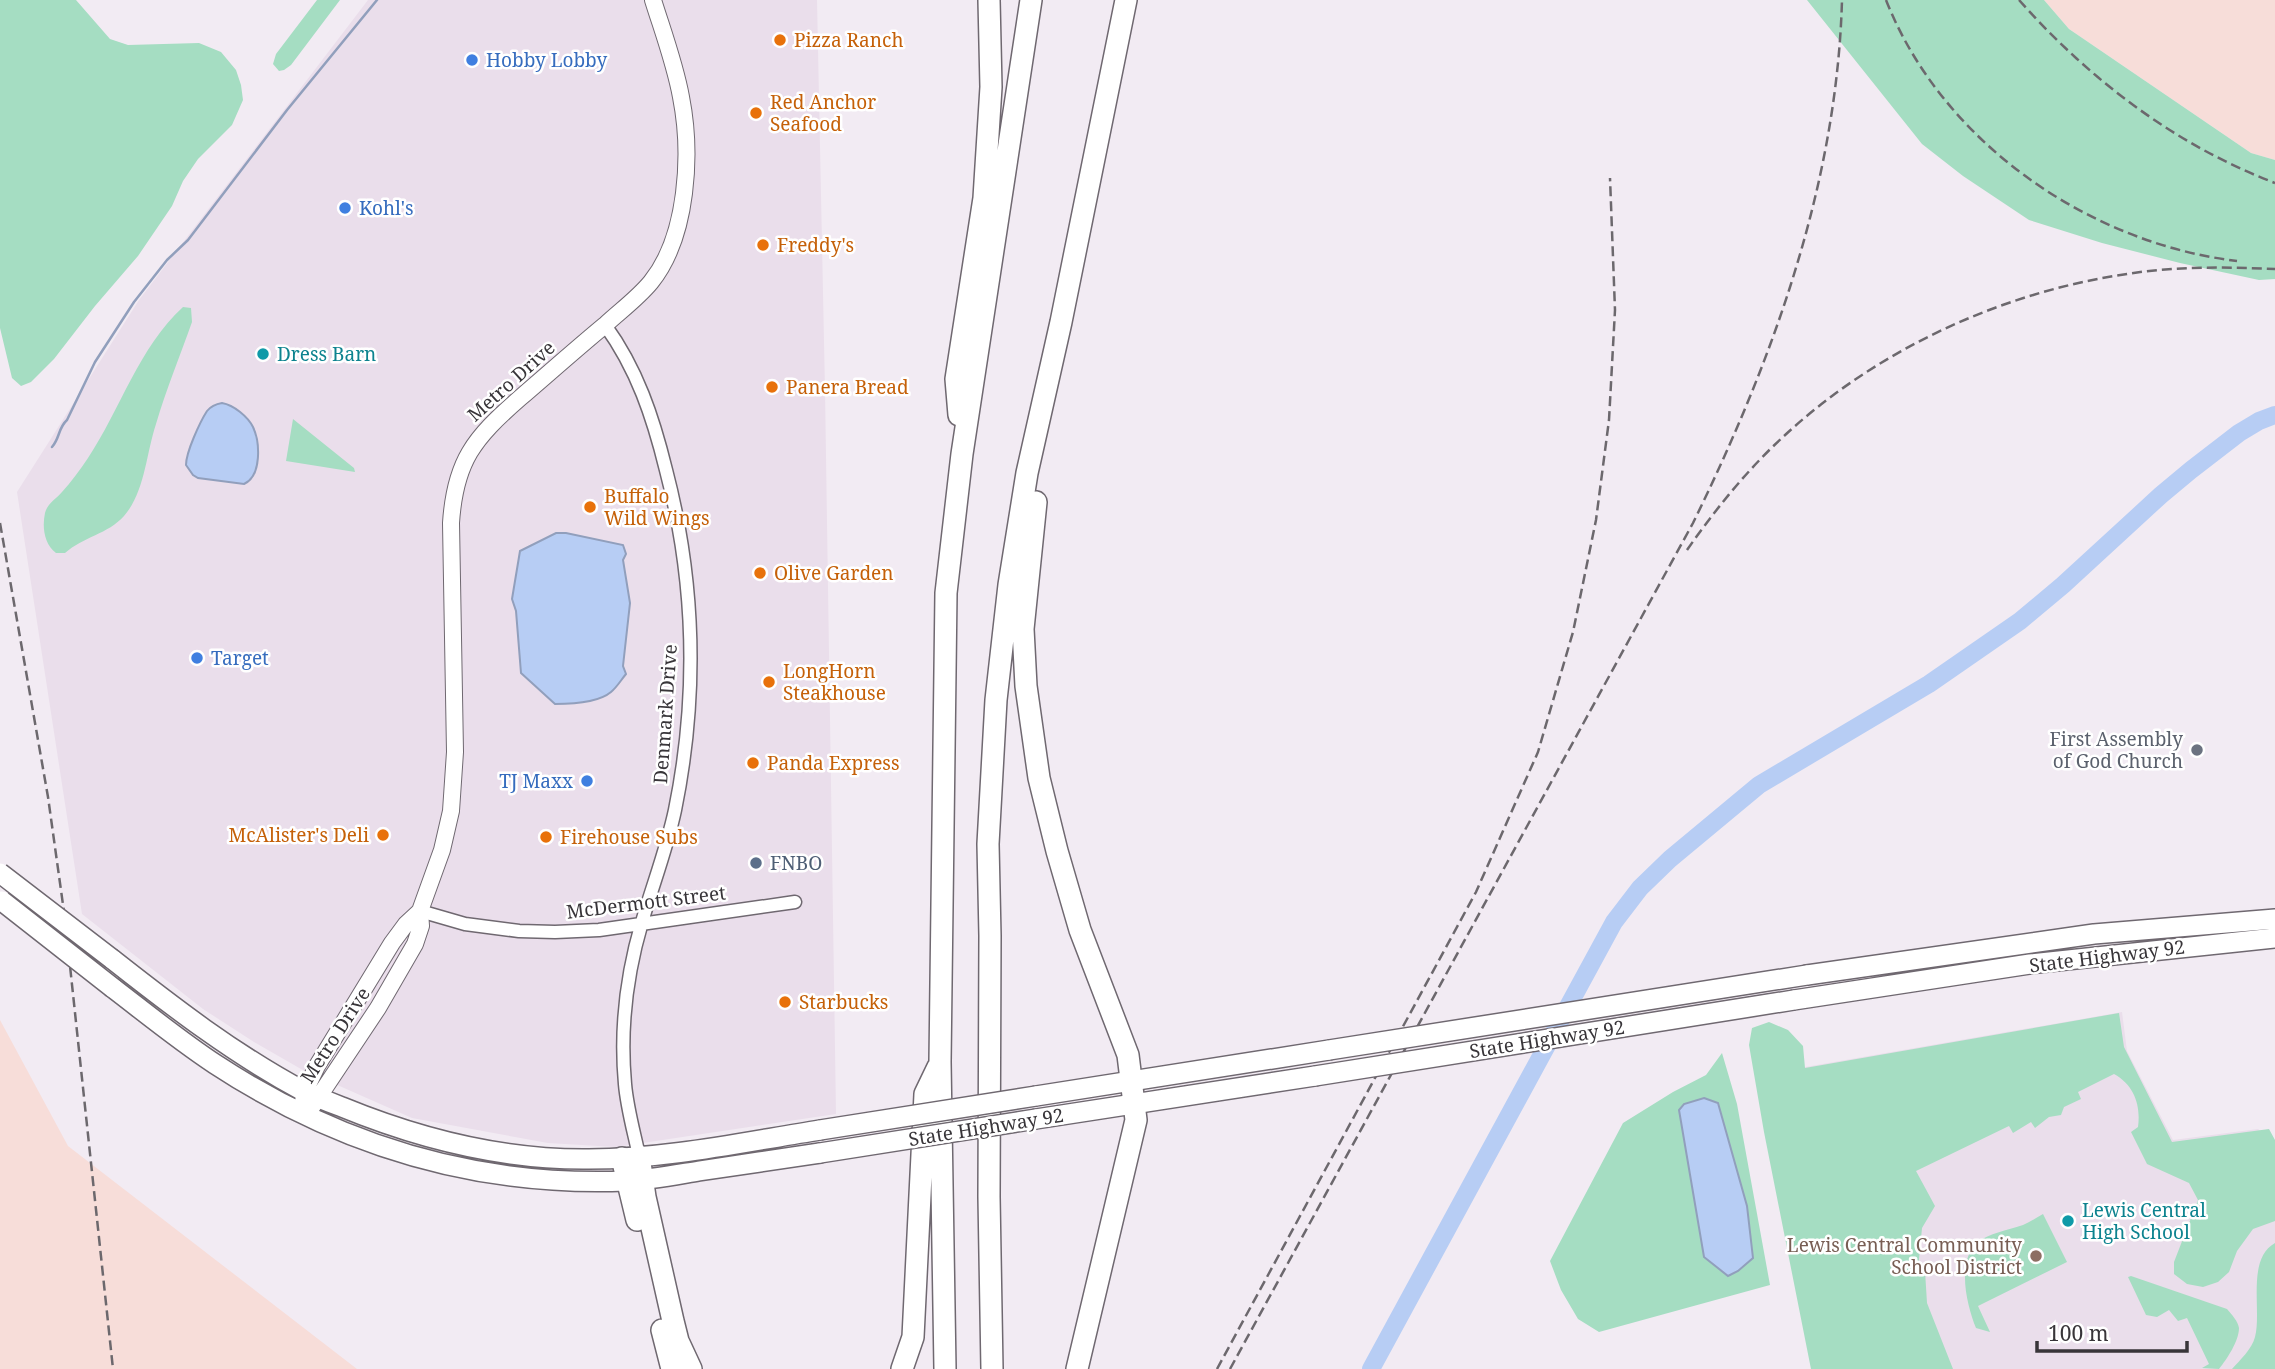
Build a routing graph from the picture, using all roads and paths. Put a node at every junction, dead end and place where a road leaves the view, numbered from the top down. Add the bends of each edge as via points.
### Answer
1 (653, 0) edge
2 (989, 0) edge
3 (1031, 0) edge
4 (1126, 0) edge
5 (605, 325) junction
6 (1044, 399) junction
7 (962, 454) junction
8 (0, 873) edge
9 (1, 901) edge
10 (795, 902) dead end
11 (419, 911) junction
12 (2275, 919) edge
13 (642, 924) junction
14 (2275, 938) edge
15 (940, 1062) junction
16 (1131, 1081) junction
17 (312, 1095) junction
18 (1134, 1103) junction
19 (301, 1113) junction
20 (631, 1157) junction
21 (635, 1180) junction
22 (672, 1369) edge
23 (691, 1369) edge
24 (902, 1369) edge
25 (946, 1369) edge
26 (992, 1369) edge
27 (1077, 1369) edge

1 - 5 street, Metro Drive via 684,110 684,191 664,262 651,283
2 - 7 highway via 991,87 984,198 956,379
3 - 7 highway
4 - 6 highway
5 - 11 street, Metro Drive via 503,413 461,467 451,523 451,811 440,858
5 - 13 street, Denmark Drive via 635,374 653,421 677,512 689,605 685,755 668,842
6 - 16 highway via 1023,629 1032,729 1057,852 1080,930 1128,1055
6 - 26 highway via 1009,585 996,700 988,844
7 - 15 highway via 946,593
8 - 17 main road, State Highway 92, bridge via 194,1023
9 - 19 main road, State Highway 92, bridge via 214,1063
10 - 13 street, McDermott Street
11 - 13 street, McDermott Street via 465,924 519,931
11 - 17 street, Metro Drive via 421,926 415,943 378,1008
12 - 16 main road, State Highway 92, bridge via 2094,934
13 - 20 street, Denmark Drive via 624,1031
14 - 18 main road, State Highway 92, bridge via 2030,964
15 - 24 highway via 925,1094 913,1337
15 - 25 highway
16 - 18 highway
16 - 20 main road, State Highway 92, bridge
17 - 19 street, Metro Drive via 312,1107
17 - 20 main road, State Highway 92 via 422,1135 505,1153 546,1158
18 - 21 main road, State Highway 92, bridge
18 - 27 highway via 1136,1120
19 - 21 main road, State Highway 92 via 381,1147 452,1166 533,1180
20 - 21 highway
21 - 22 highway
21 - 23 highway via 645,1197 678,1341

